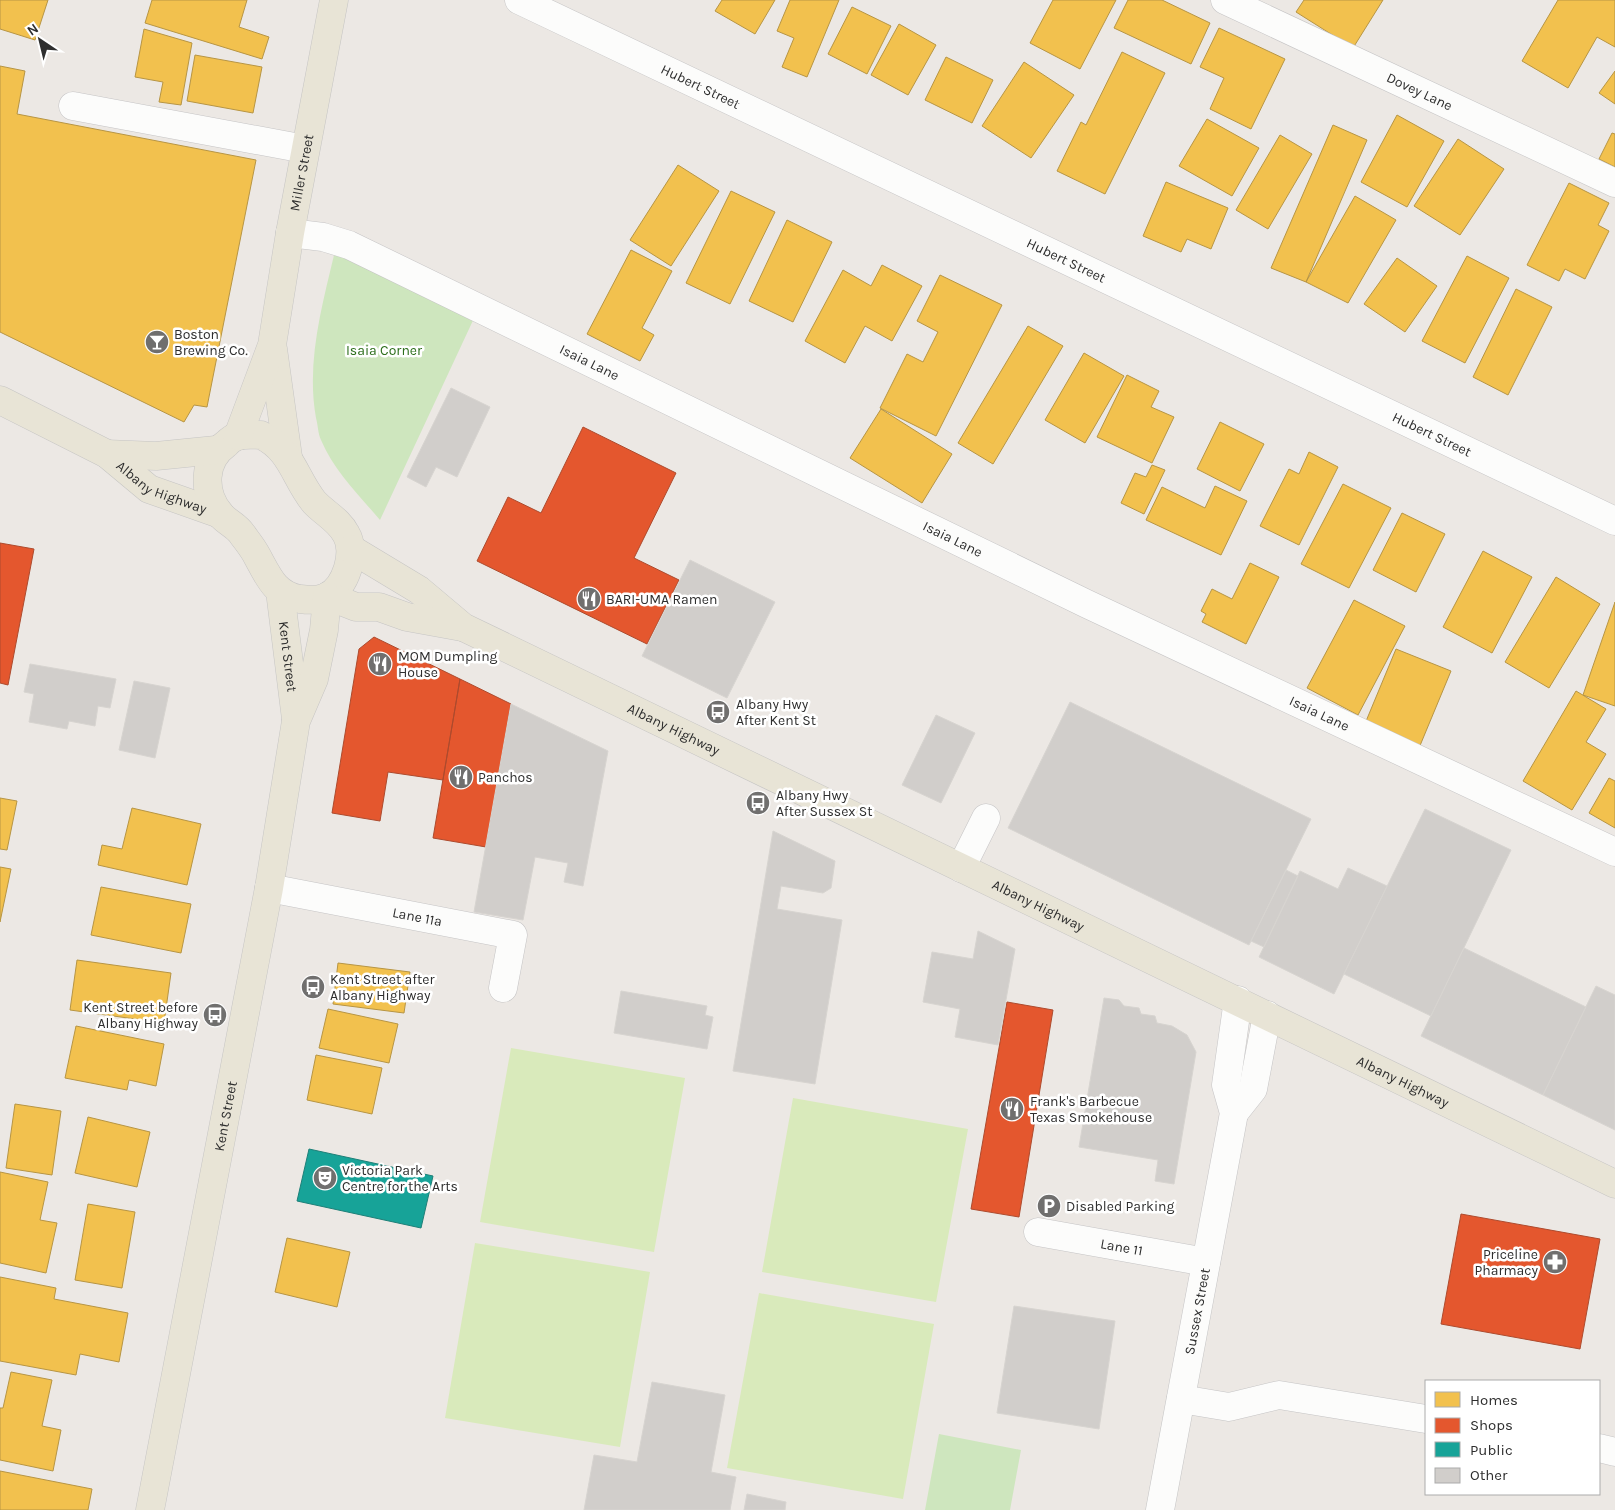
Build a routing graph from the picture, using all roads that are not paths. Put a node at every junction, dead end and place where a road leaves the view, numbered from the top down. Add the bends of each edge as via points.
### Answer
1 (334, 0) edge
2 (519, 0) edge
3 (1225, 0) edge
4 (73, 106) dead end
5 (305, 149) junction
6 (1615, 183) edge
7 (290, 233) junction
8 (272, 345) junction
9 (0, 400) edge
10 (227, 443) junction
11 (107, 454) junction
12 (288, 457) junction
13 (220, 514) junction
14 (1615, 521) edge
15 (351, 549) junction
16 (280, 591) junction
17 (327, 596) junction
18 (463, 627) junction
19 (296, 722) junction
20 (986, 818) dead end
21 (1615, 852) edge
22 (960, 868) junction
23 (269, 888) junction
24 (503, 988) dead end
25 (1238, 1000) junction
26 (1267, 1015) junction
27 (1234, 1113) junction
28 (1615, 1184) edge
29 (1038, 1232) dead end
30 (1206, 1262) junction
31 (1181, 1399) junction
32 (1425, 1418) edge
33 (1600, 1448) edge
34 (1615, 1452) edge
35 (150, 1510) edge
36 (1160, 1510) edge

1 - 5 main road, Miller Street
2 - 14 street, Hubert Street
3 - 6 street, Dovey Lane
4 - 5 street
5 - 7 main road, Miller Street
7 - 8 main road, Miller Street
7 - 21 street, Isaia Lane via 323,237 349,245 1087,604
8 - 10 main road, Miller Street
8 - 12 main road, Miller Street
9 - 11 main road, Albany Highway
10 - 11 main road, Albany Highway via 156,456
10 - 12 main road, Albany Highway via 261,435 275,442
10 - 13 main road, Miller Street via 208,471 207,490
11 - 13 main road, Albany Highway via 150,490
12 - 15 main road via 316,504 347,534
13 - 16 main road via 239,529 268,578
15 - 17 main road via 342,581
15 - 18 main road, Albany Highway via 419,590
16 - 17 main road via 289,597 310,600
16 - 19 main road, Kent Street
17 - 18 main road, Albany Highway via 356,607 379,607 407,617
17 - 19 main road, Kent Street via 314,679
18 - 22 main road, Albany Highway
19 - 23 main road, Kent Street
20 - 22 street
22 - 25 main road, Albany Highway
23 - 24 street, Lane 11a via 513,934
23 - 35 main road, Kent Street
25 - 26 main road, Albany Highway
25 - 27 street, Sussex Street via 1226,1085
26 - 27 street, Sussex Street via 1253,1089
26 - 28 main road, Albany Highway
27 - 30 street, Sussex Street
29 - 30 street, Lane 11
30 - 31 street, Sussex Street
31 - 32 street via 1229,1407 1279,1395
31 - 36 street, Sussex Street
33 - 34 street

